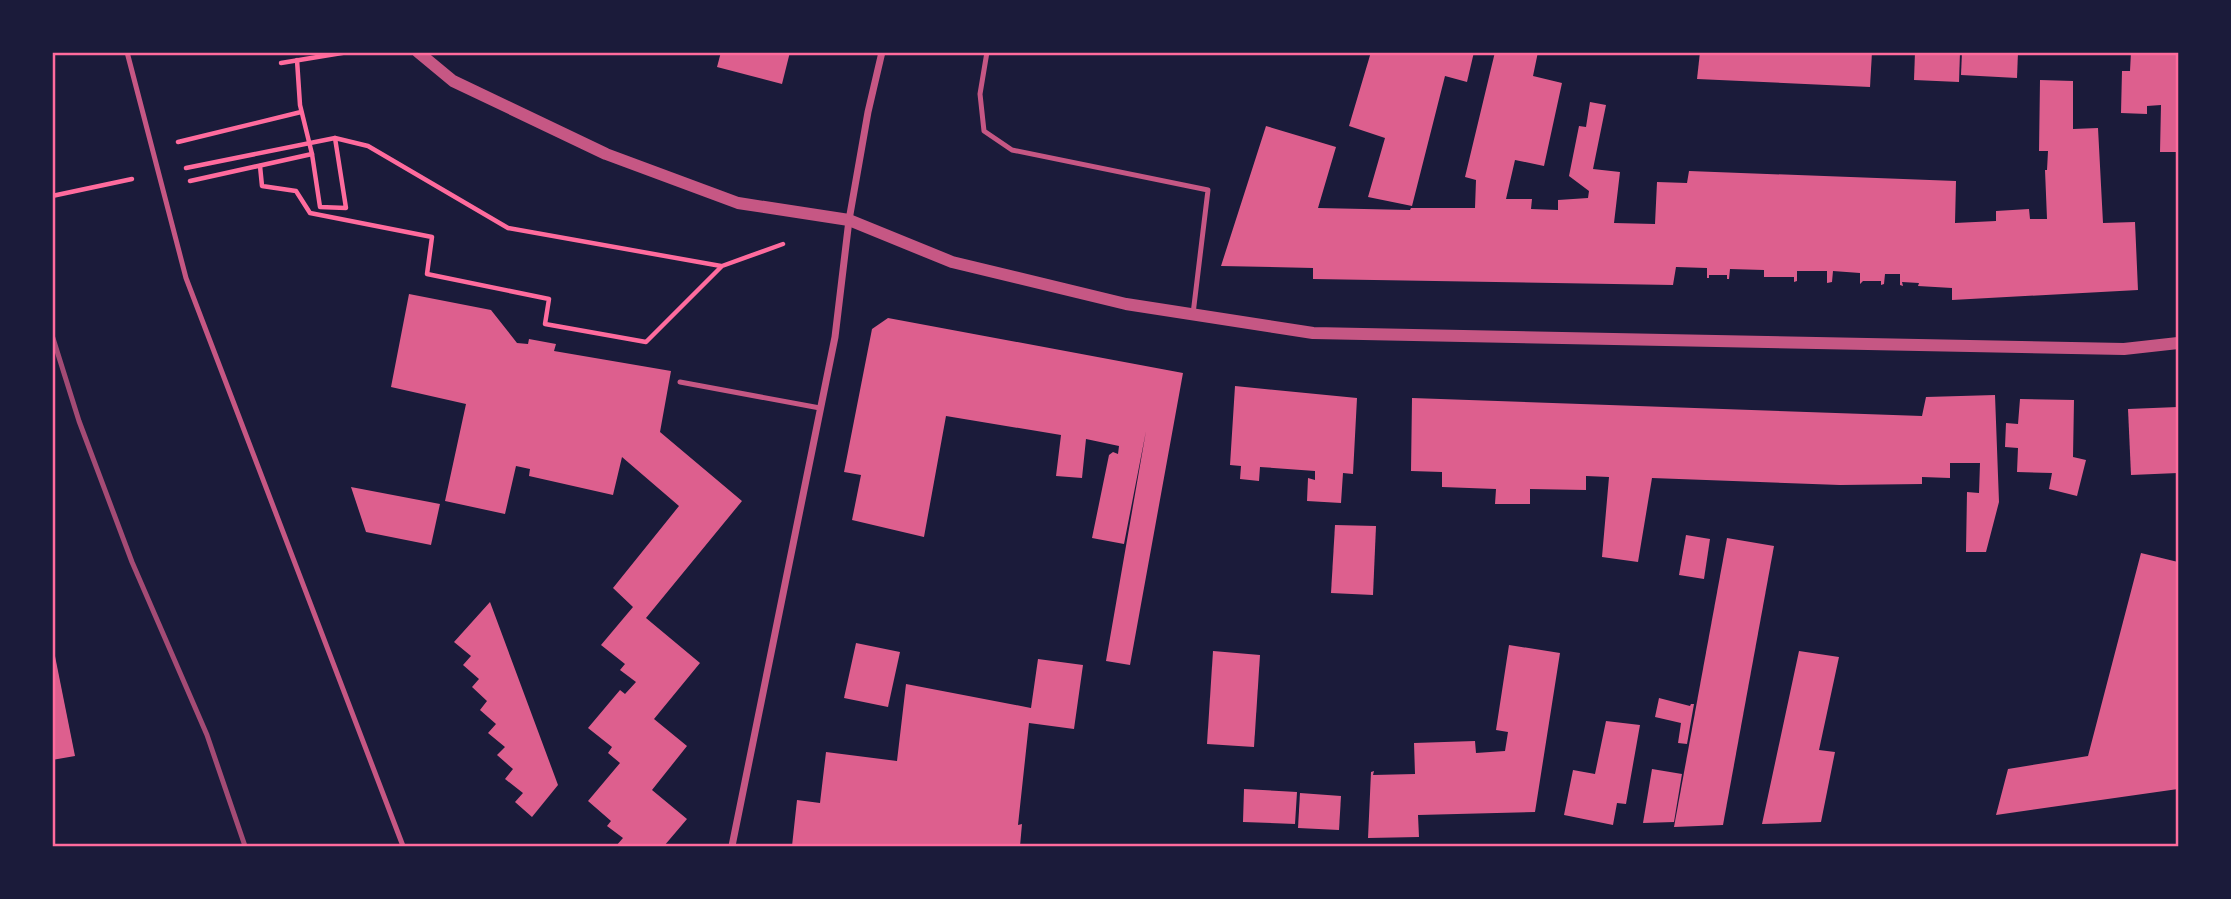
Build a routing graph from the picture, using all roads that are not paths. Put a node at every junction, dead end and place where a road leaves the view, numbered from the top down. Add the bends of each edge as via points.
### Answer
1 (127, 52) edge
2 (418, 52) edge
3 (882, 52) edge
4 (987, 52) edge
5 (849, 220) junction
6 (1193, 314) junction
7 (2179, 343) edge
8 (680, 382) dead end
9 (820, 408) junction
10 (403, 846) edge
11 (732, 846) edge

1 - 10 lane via 186,278
2 - 5 street via 453,81 606,153 738,203
3 - 5 street
4 - 6 lane via 980,94 984,131 1012,150 1208,190
5 - 6 street via 952,262 1126,304
5 - 9 street via 835,337
6 - 7 street via 1313,334 2124,349
8 - 9 lane
9 - 11 street

